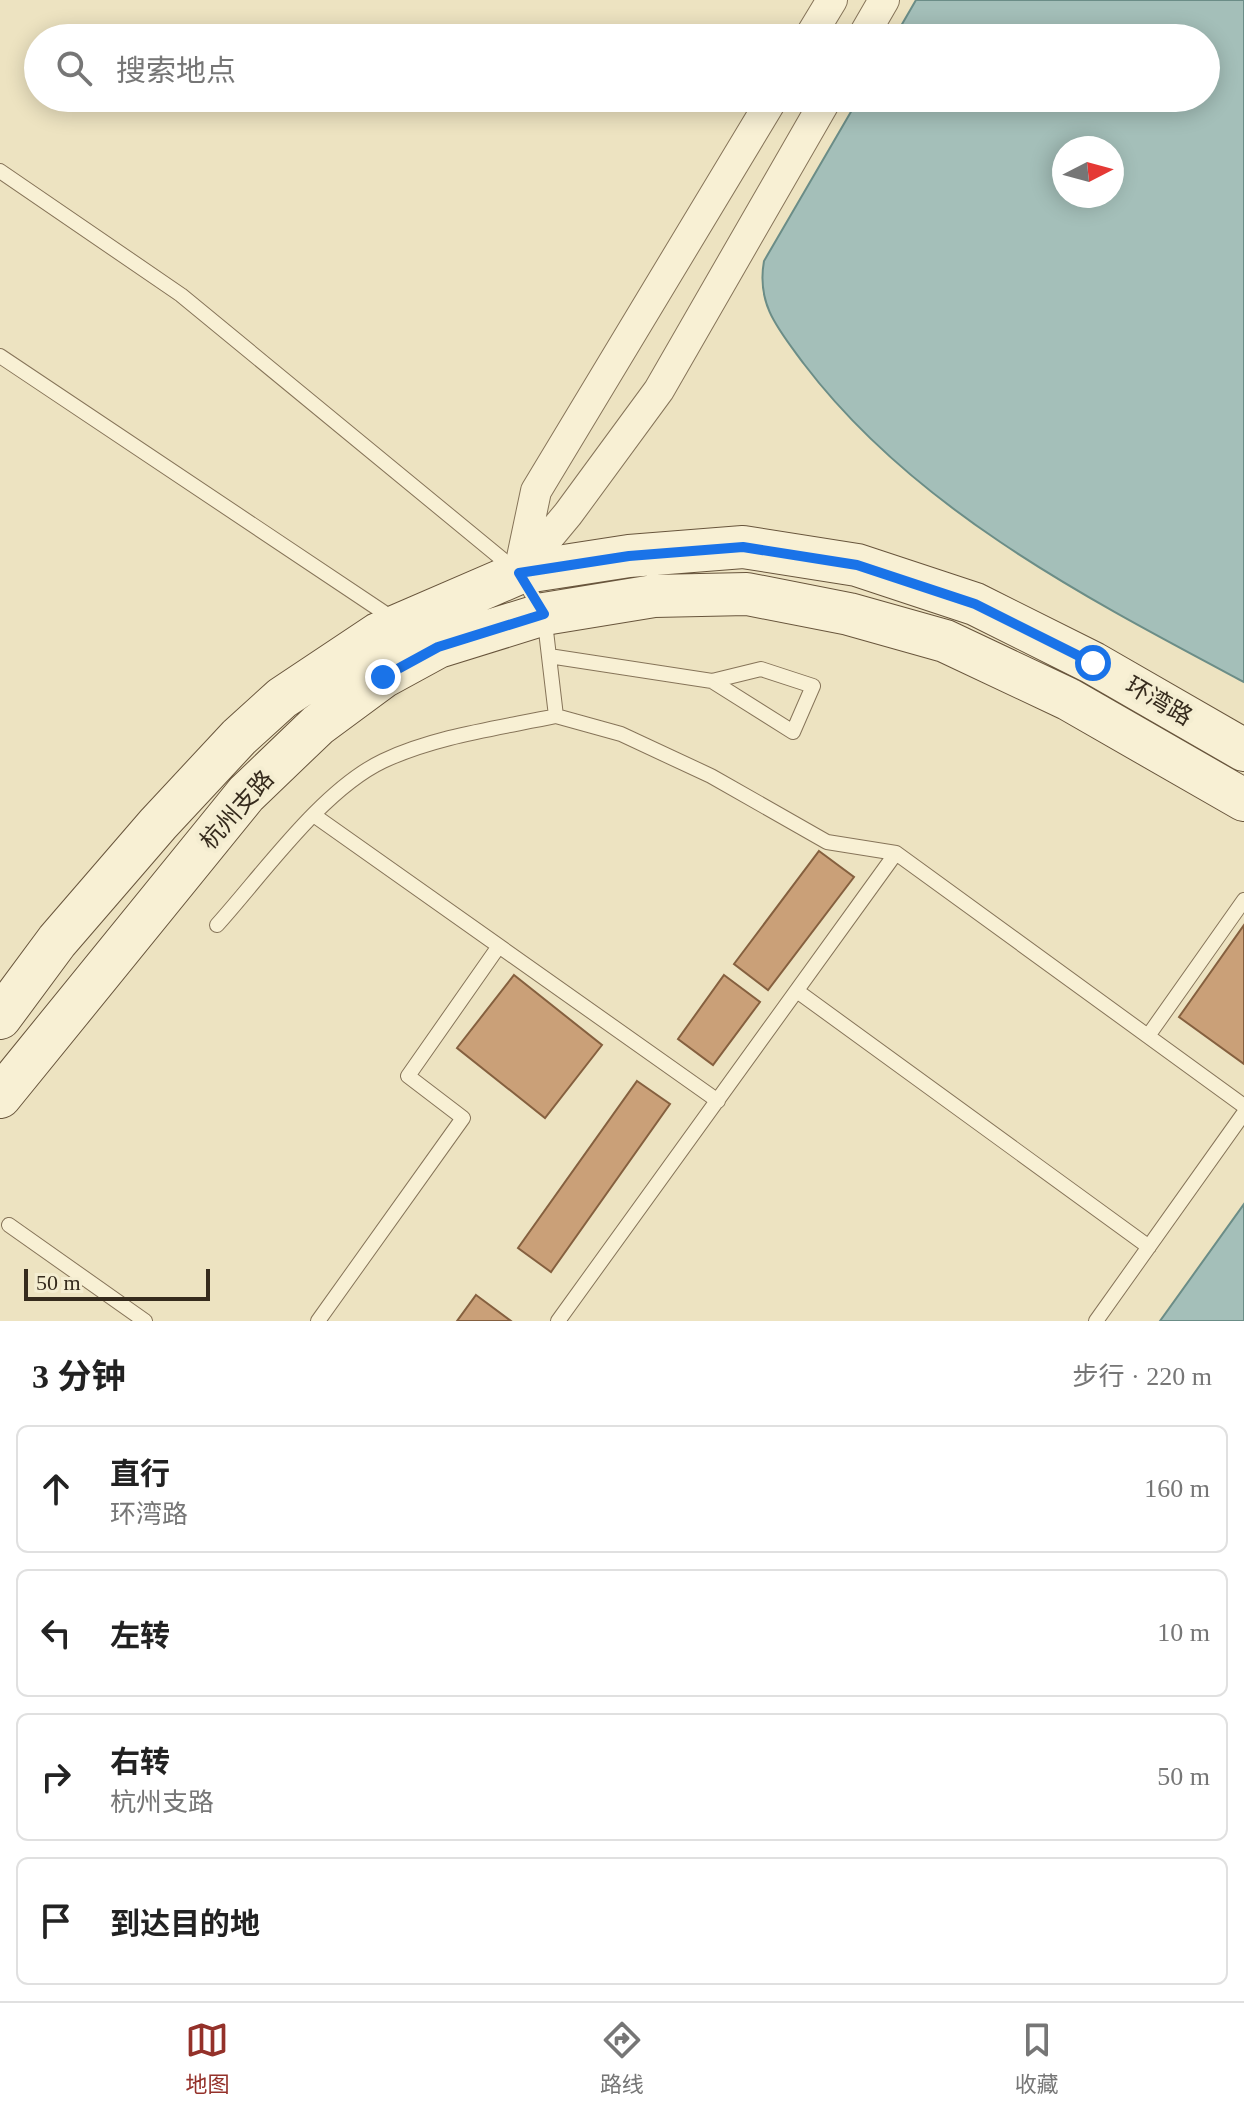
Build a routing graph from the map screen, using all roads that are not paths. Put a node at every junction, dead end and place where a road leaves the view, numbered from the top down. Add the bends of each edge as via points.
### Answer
1 (832, 0) edge
2 (884, 0) edge
3 (817, 24) edge
4 (870, 24) edge
5 (765, 112) edge
6 (819, 112) edge
7 (0, 171) edge
8 (0, 356) edge
9 (519, 573) junction
10 (544, 614) junction
11 (465, 620) dead end
12 (450, 622) dead end
13 (402, 625) junction
14 (549, 656) junction
15 (712, 681) junction
16 (556, 716) junction
17 (1244, 750) edge
18 (1244, 800) edge
19 (315, 816) junction
20 (896, 853) junction
21 (1244, 900) edge
22 (217, 925) dead end
23 (499, 946) junction
24 (797, 991) junction
25 (0, 1018) edge
26 (1148, 1036) junction
27 (0, 1097) edge
28 (718, 1101) junction
29 (1244, 1106) edge
30 (1244, 1113) edge
31 (9, 1225) dead end
32 (1149, 1247) junction
33 (564, 1319) edge
34 (145, 1321) edge
35 (318, 1321) edge
36 (1096, 1321) edge

1 - 3 street
2 - 4 street
5 - 9 street via 536,491
6 - 9 street via 659,390
7 - 9 lane via 181,295
8 - 13 lane
9 - 10 lane
9 - 13 main road, 杭州支路
9 - 17 main road, 环湾路 via 629,556 743,547 857,565 975,604 1093,663
10 - 11 lane
10 - 14 lane
10 - 18 main road, 环湾路 via 654,596 747,594 849,614 945,641 1068,699
10 - 27 main road, 杭州支路 via 438,647 383,677 318,725 246,794
12 - 13 lane
13 - 25 main road, 杭州支路 via 327,666 239,737 57,941
14 - 15 lane
14 - 16 lane
15 - 15 lane via 793,732 813,686 761,669
16 - 19 lane via 453,737 383,761 338,790
16 - 20 lane via 634,740 711,776 827,842
19 - 22 lane
19 - 23 lane
20 - 24 lane
20 - 26 lane
21 - 26 lane
23 - 28 lane
23 - 35 lane via 408,1076 463,1118
24 - 28 lane
24 - 32 lane
26 - 29 lane
28 - 33 lane
30 - 32 lane
31 - 34 lane
32 - 36 lane

